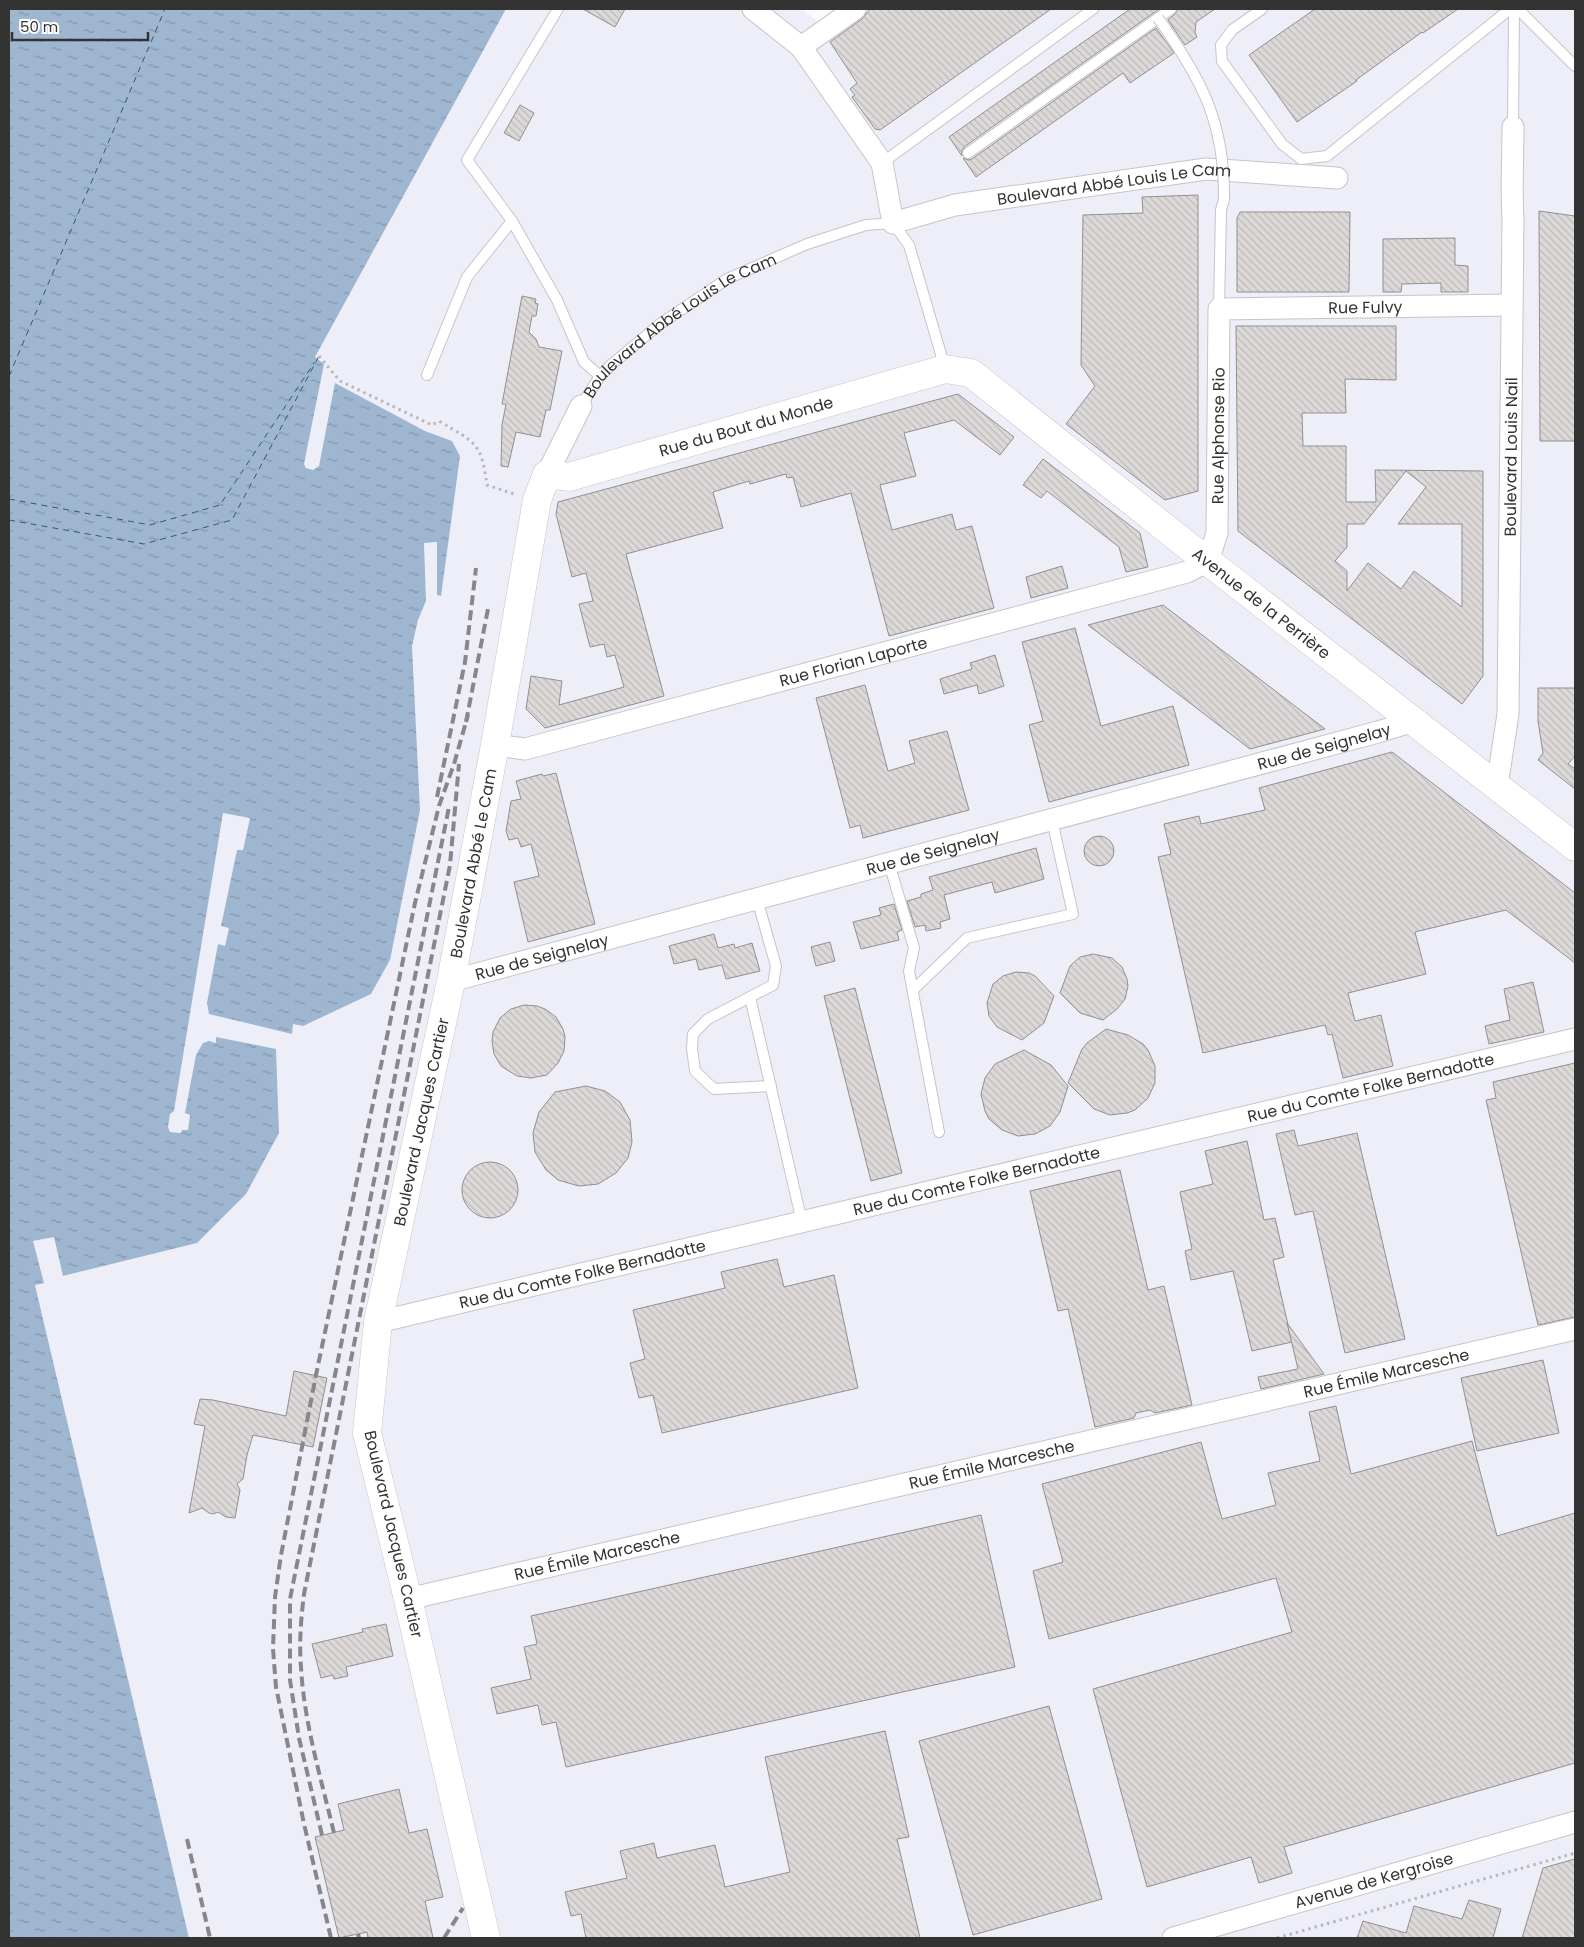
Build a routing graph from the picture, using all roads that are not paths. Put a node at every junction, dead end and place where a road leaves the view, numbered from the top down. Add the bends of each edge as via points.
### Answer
1 (558, 9) edge
2 (753, 9) edge
3 (854, 9) edge
4 (1093, 9) edge
5 (1170, 9) edge
6 (1262, 9) edge
7 (1510, 9) edge
8 (1516, 9) edge
9 (1158, 18) junction
10 (801, 47) junction
11 (1575, 66) edge
12 (1513, 127) joint
13 (968, 153) dead end
14 (882, 163) junction
15 (1337, 178) dead end
16 (512, 221) junction
17 (893, 223) junction
18 (1512, 305) junction
19 (1219, 309) junction
20 (942, 360) junction
21 (427, 376) dead end
22 (600, 376) junction
23 (581, 406) joint
24 (547, 474) junction
25 (1208, 561) junction
26 (1414, 721) junction
27 (495, 746) junction
28 (1497, 786) junction
29 (1052, 820) junction
30 (1575, 847) edge
31 (889, 864) junction
32 (756, 899) junction
33 (451, 981) junction
34 (913, 990) junction
35 (750, 997) junction
36 (1575, 1040) edge
37 (771, 1086) junction
38 (939, 1132) dead end
39 (802, 1222) junction
40 (378, 1322) junction
41 (1575, 1329) edge
42 (408, 1599) junction
43 (1575, 1822) edge
44 (486, 1938) edge
45 (1173, 1938) edge

1 - 16 lane via 467,160
2 - 10 street
3 - 10 street
4 - 14 lane
5 - 9 lane
6 - 7 lane via 1232,30 1222,44 1222,61 1282,144 1301,159 1326,156
8 - 11 lane
8 - 12 lane
9 - 13 lane
9 - 19 lane, bridge via 1193,70 1218,134 1224,199
10 - 14 street
12 - 18 street, Boulevard Louis Nail
14 - 17 street
15 - 17 street, Boulevard Abbé Louis Le Cam via 1206,169 955,206
16 - 21 lane via 468,277
16 - 22 lane via 557,300 584,362
17 - 20 lane via 910,245
17 - 22 lane, Boulevard Abbé Louis Le Cam via 866,226 807,244 727,279 660,324
18 - 19 street, Rue Fulvy
18 - 28 street, Boulevard Louis Nail via 1508,714
19 - 25 street, Rue Alphonse Rio via 1218,533
20 - 24 street, Rue du Bout du Monde via 570,477
20 - 25 street, Avenue de la Perrière via 971,373
22 - 23 lane, Boulevard Abbé Louis Le Cam
23 - 24 street, Boulevard Abbé Louis Le Cam
24 - 27 street, Boulevard Abbé Louis Le Cam via 537,500
25 - 26 street, Avenue de la Perrière
25 - 27 street, Rue Florian Laporte via 1187,572 525,749
26 - 28 street, Avenue de la Perrière
26 - 29 street, Rue de Seignelay
27 - 33 street, Boulevard Abbé Le Cam
28 - 30 street, Avenue de la Perrière
29 - 31 street, Rue de Seignelay
29 - 34 lane via 1073,914 967,938
31 - 32 street, Rue de Seignelay
31 - 34 lane via 914,948 909,972
32 - 33 street, Rue de Seignelay
32 - 35 lane via 776,966 772,985
33 - 40 street, Boulevard Jacques Cartier
34 - 38 lane
35 - 37 lane
35 - 37 lane via 708,1019 693,1034 695,1071 714,1089
36 - 39 street, Rue du Comte Folke Bernadotte
37 - 39 lane
39 - 40 street, Rue du Comte Folke Bernadotte
40 - 42 street, Boulevard Jacques Cartier via 367,1433
41 - 42 street, Rue Émile Marcesche
42 - 44 street, Boulevard Jacques Cartier
43 - 45 street, Avenue de Kergroise

